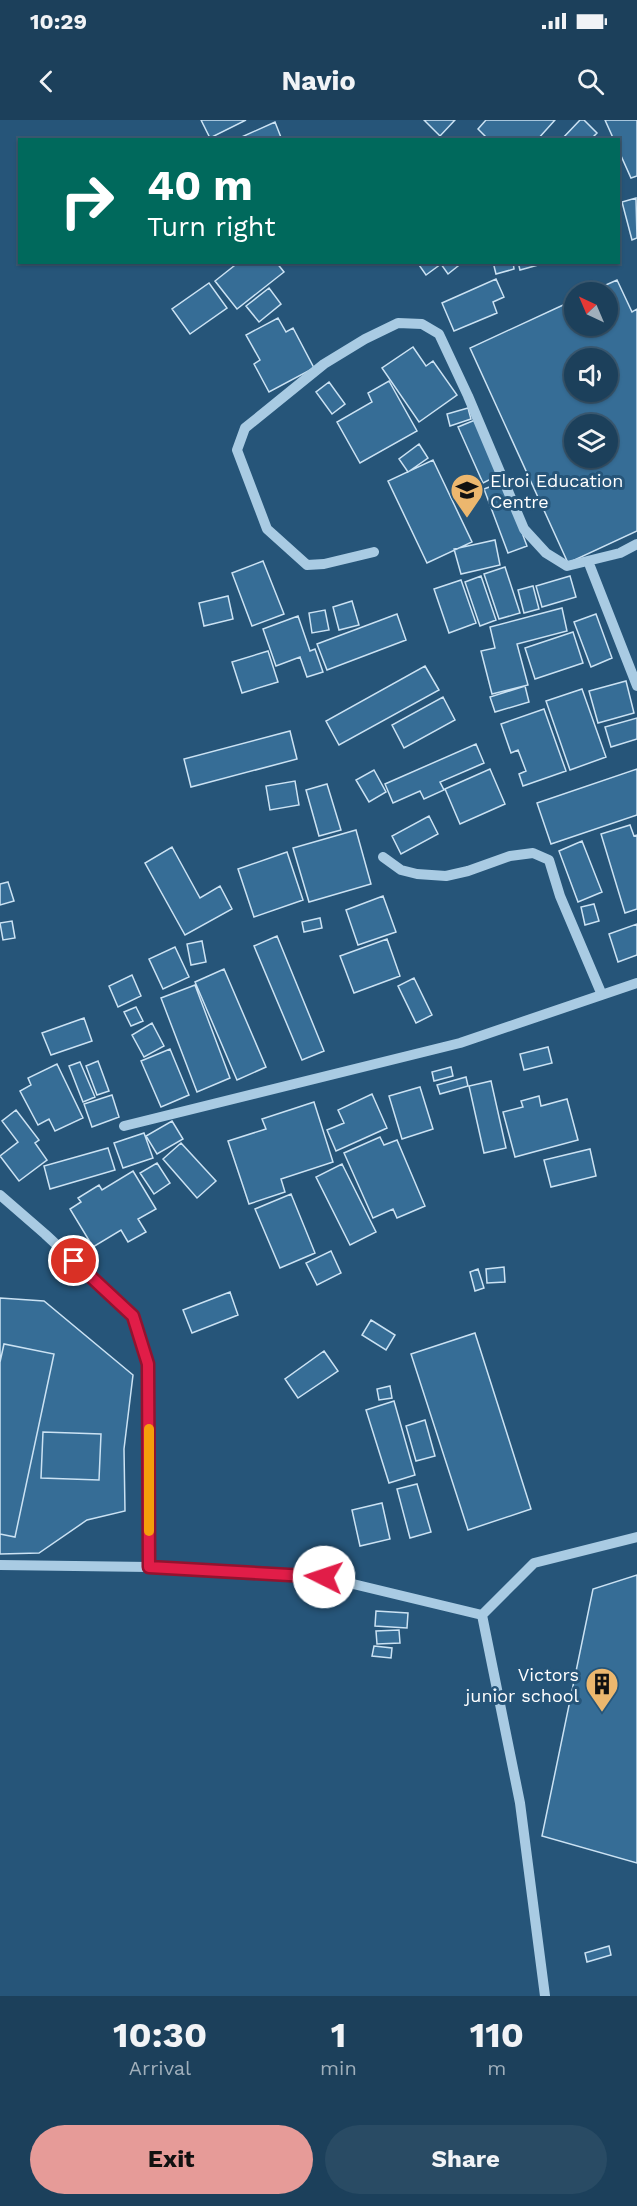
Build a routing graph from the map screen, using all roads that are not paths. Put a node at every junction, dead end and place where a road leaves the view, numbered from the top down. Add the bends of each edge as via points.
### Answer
1 (637, 544) edge
2 (374, 552) dead end
3 (588, 561) junction
4 (637, 686) edge
5 (383, 857) dead end
6 (637, 983) edge
7 (602, 995) junction
8 (124, 1126) dead end
9 (0, 1195) edge
10 (637, 1537) edge
11 (0, 1565) edge
12 (149, 1567) junction
13 (482, 1616) junction
14 (545, 1996) edge

1 - 3 street
2 - 3 street via 307,565 267,529 237,450 245,428 324,364 398,323 422,324 439,334 524,529 546,553 567,566
3 - 4 street
5 - 7 street via 401,870 446,876 510,856 533,853 549,861
6 - 7 street
7 - 8 street via 460,1043
9 - 12 street via 133,1316 148,1364
10 - 13 street via 534,1563
11 - 12 street
12 - 13 street via 324,1577
13 - 14 street via 520,1803

